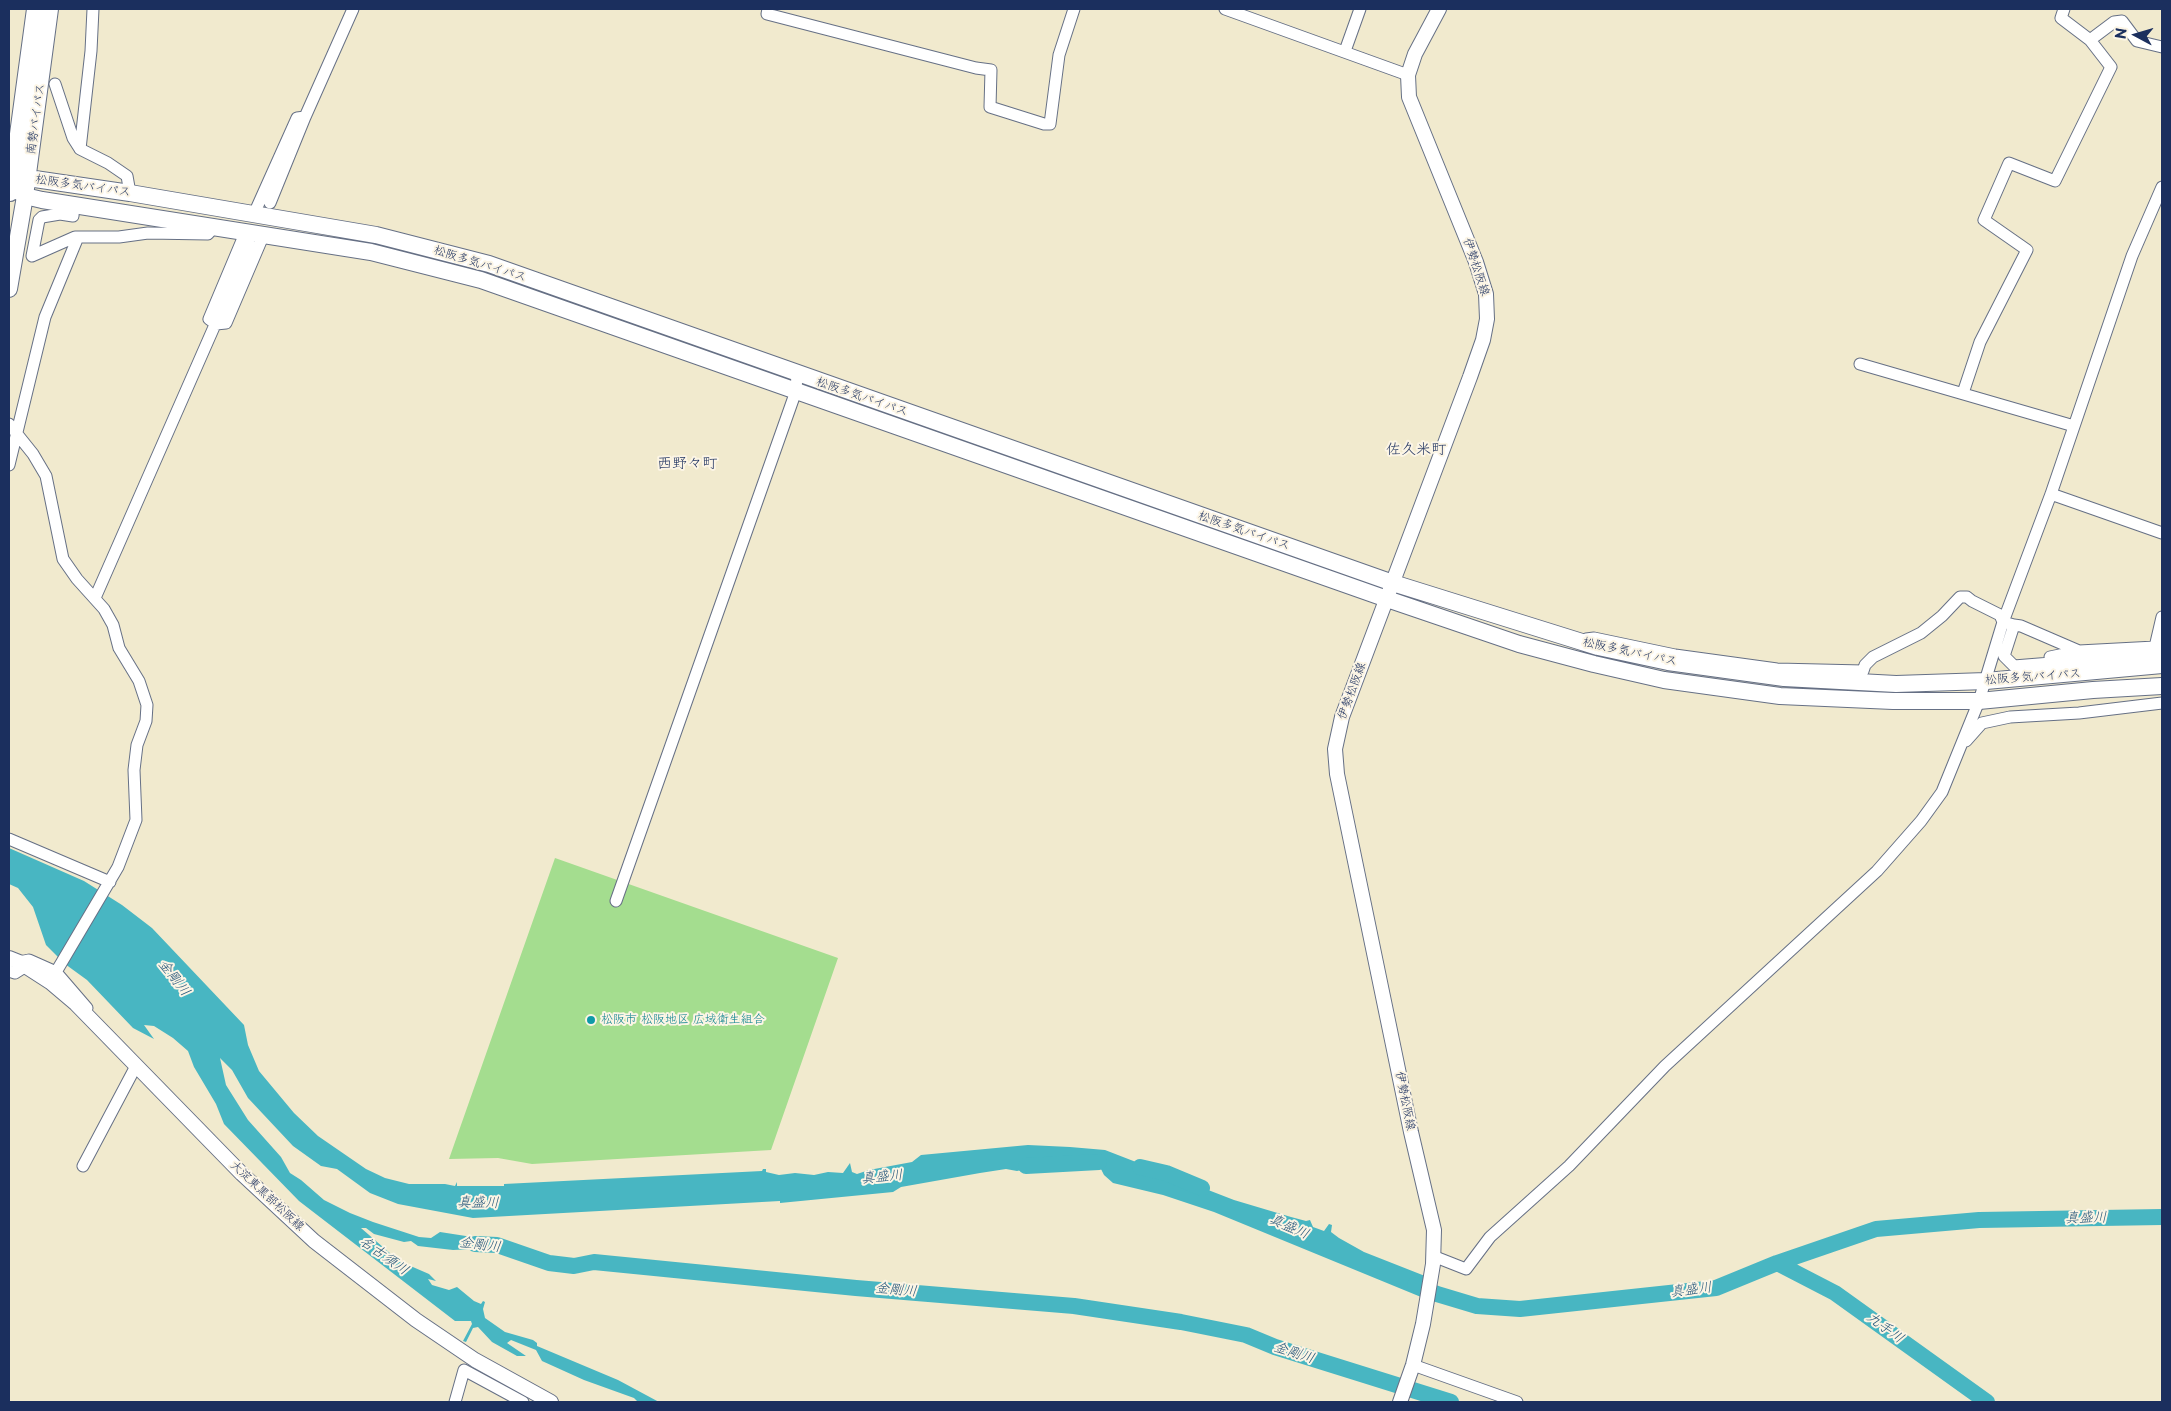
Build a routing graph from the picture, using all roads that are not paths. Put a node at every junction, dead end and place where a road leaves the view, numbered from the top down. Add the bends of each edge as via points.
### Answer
1 (35, 9) edge
2 (50, 9) edge
3 (93, 9) edge
4 (353, 9) edge
5 (768, 9) edge
6 (1074, 9) edge
7 (1225, 9) edge
8 (1360, 9) edge
9 (1439, 9) edge
10 (2064, 9) edge
11 (2090, 40) junction
12 (2162, 47) edge
13 (1345, 51) junction
14 (1408, 75) junction
15 (55, 84) dead end
16 (305, 117) junction
17 (80, 149) junction
18 (28, 178) junction
19 (2162, 187) edge
20 (9, 190) edge
21 (130, 193) junction
22 (26, 196) junction
23 (74, 204) junction
24 (271, 210) junction
25 (254, 214) junction
26 (215, 226) junction
27 (264, 234) junction
28 (78, 237) junction
29 (248, 238) junction
30 (9, 289) edge
31 (216, 324) junction
32 (1860, 364) dead end
33 (797, 374) junction
34 (796, 391) junction
35 (1962, 393) junction
36 (9, 424) edge
37 (2074, 426) junction
38 (17, 434) junction
39 (9, 466) edge
40 (2051, 494) junction
41 (2162, 533) edge
42 (1393, 583) junction
43 (1387, 599) junction
44 (98, 601) junction
45 (2162, 617) edge
46 (2008, 624) junction
47 (1578, 641) junction
48 (2079, 650) junction
49 (2160, 650) edge
50 (2008, 660) junction
51 (2162, 666) edge
52 (1986, 681) junction
53 (2162, 686) edge
54 (1979, 701) junction
55 (2162, 703) edge
56 (1961, 749) junction
57 (9, 839) edge
58 (109, 885) junction
59 (616, 901) dead end
60 (16, 964) edge
61 (57, 970) junction
62 (94, 1023) junction
63 (136, 1066) junction
64 (83, 1166) dead end
65 (1433, 1260) junction
66 (1413, 1365) junction
67 (455, 1402) edge
68 (523, 1402) edge
69 (551, 1402) edge
70 (1400, 1402) edge
71 (1517, 1402) edge

1 - 20 highway, 南勢バイパス
2 - 18 highway, 南勢バイパス
3 - 17 street
4 - 16 street
5 - 6 street via 767,14 991,70 990,107 1050,124 1059,55
7 - 13 street
8 - 13 street
9 - 14 main road, 伊勢松阪線 via 1415,54
10 - 11 street via 2061,18
11 - 12 street via 2114,22 2122,21 2137,41
11 - 35 street via 2111,67 2055,181 2009,162 1984,220 2027,250 1980,342
13 - 14 street
14 - 42 main road, 伊勢松阪線 via 1409,98 1476,262 1486,294 1487,311 1483,340
15 - 17 street via 73,138
16 - 24 street via 308,132
16 - 25 street via 296,118
17 - 21 street via 127,176
18 - 20 highway, 松阪多気バイパス
18 - 21 highway, 松阪多気バイパス
18 - 22 highway, 南勢バイパス
19 - 37 street via 2132,256
20 - 22 highway, 松阪多気バイパス
21 - 25 highway, 松阪多気バイパス
22 - 23 highway, 松阪多気バイパス
22 - 30 highway, 南勢バイパス
23 - 26 highway, 松阪多気バイパス
23 - 28 street via 73,216 60,214 39,220 32,256
24 - 25 highway, 松阪多気バイパス
24 - 33 highway, 松阪多気バイパス via 489,264
26 - 28 street via 208,234
26 - 29 highway, 松阪多気バイパス
27 - 29 highway, 松阪多気バイパス
27 - 31 street via 226,323
27 - 34 highway, 松阪多気バイパス via 371,252 481,280
28 - 38 street via 45,317
29 - 31 street via 209,319
31 - 44 street
32 - 35 street
33 - 34 street
33 - 42 highway, 松阪多気バイパス
34 - 43 highway, 松阪多気バイパス
34 - 59 street via 744,548
35 - 37 street
36 - 38 street
37 - 40 street
38 - 39 street
38 - 44 street via 46,476 63,559
40 - 41 street
40 - 46 street
42 - 43 main road, 伊勢松阪線
42 - 47 highway, 松阪多気バイパス
43 - 54 highway, 松阪多気バイパス via 1519,644 1664,680 1780,696
43 - 65 main road, 伊勢松阪線 via 1339,727 1335,759 1434,1230
44 - 58 street via 113,625 119,648 139,681 147,712 134,770 136,820
45 - 49 street
46 - 47 street via 2000,615 1967,597 1960,597 1921,633 1873,657 1863,671 1777,668 1675,655 1594,638
46 - 48 street via 2021,626
46 - 50 street via 2004,656
46 - 52 street
47 - 52 highway, 松阪多気バイパス via 1668,662 1784,678 1896,684
48 - 49 street
48 - 50 street via 2062,656
49 - 50 street via 2014,666
51 - 52 highway, 松阪多気バイパス
52 - 54 street
53 - 54 highway, 松阪多気バイパス
54 - 56 street
55 - 56 street via 1992,721 1982,724
56 - 65 street via 1942,792 1877,871 1665,1066 1569,1166 1490,1237 1466,1270
57 - 58 street
58 - 61 street
60 - 61 street via 29,960
60 - 62 main road, 大淀東黒部松阪線 via 57,988
61 - 62 street via 89,1010
62 - 63 main road, 大淀東黒部松阪線
63 - 64 street
63 - 69 main road, 大淀東黒部松阪線 via 242,1174 314,1241 416,1320 475,1360
65 - 66 main road, 伊勢松阪線
66 - 70 main road, 伊勢松阪線
66 - 71 street
67 - 68 street via 464,1370

